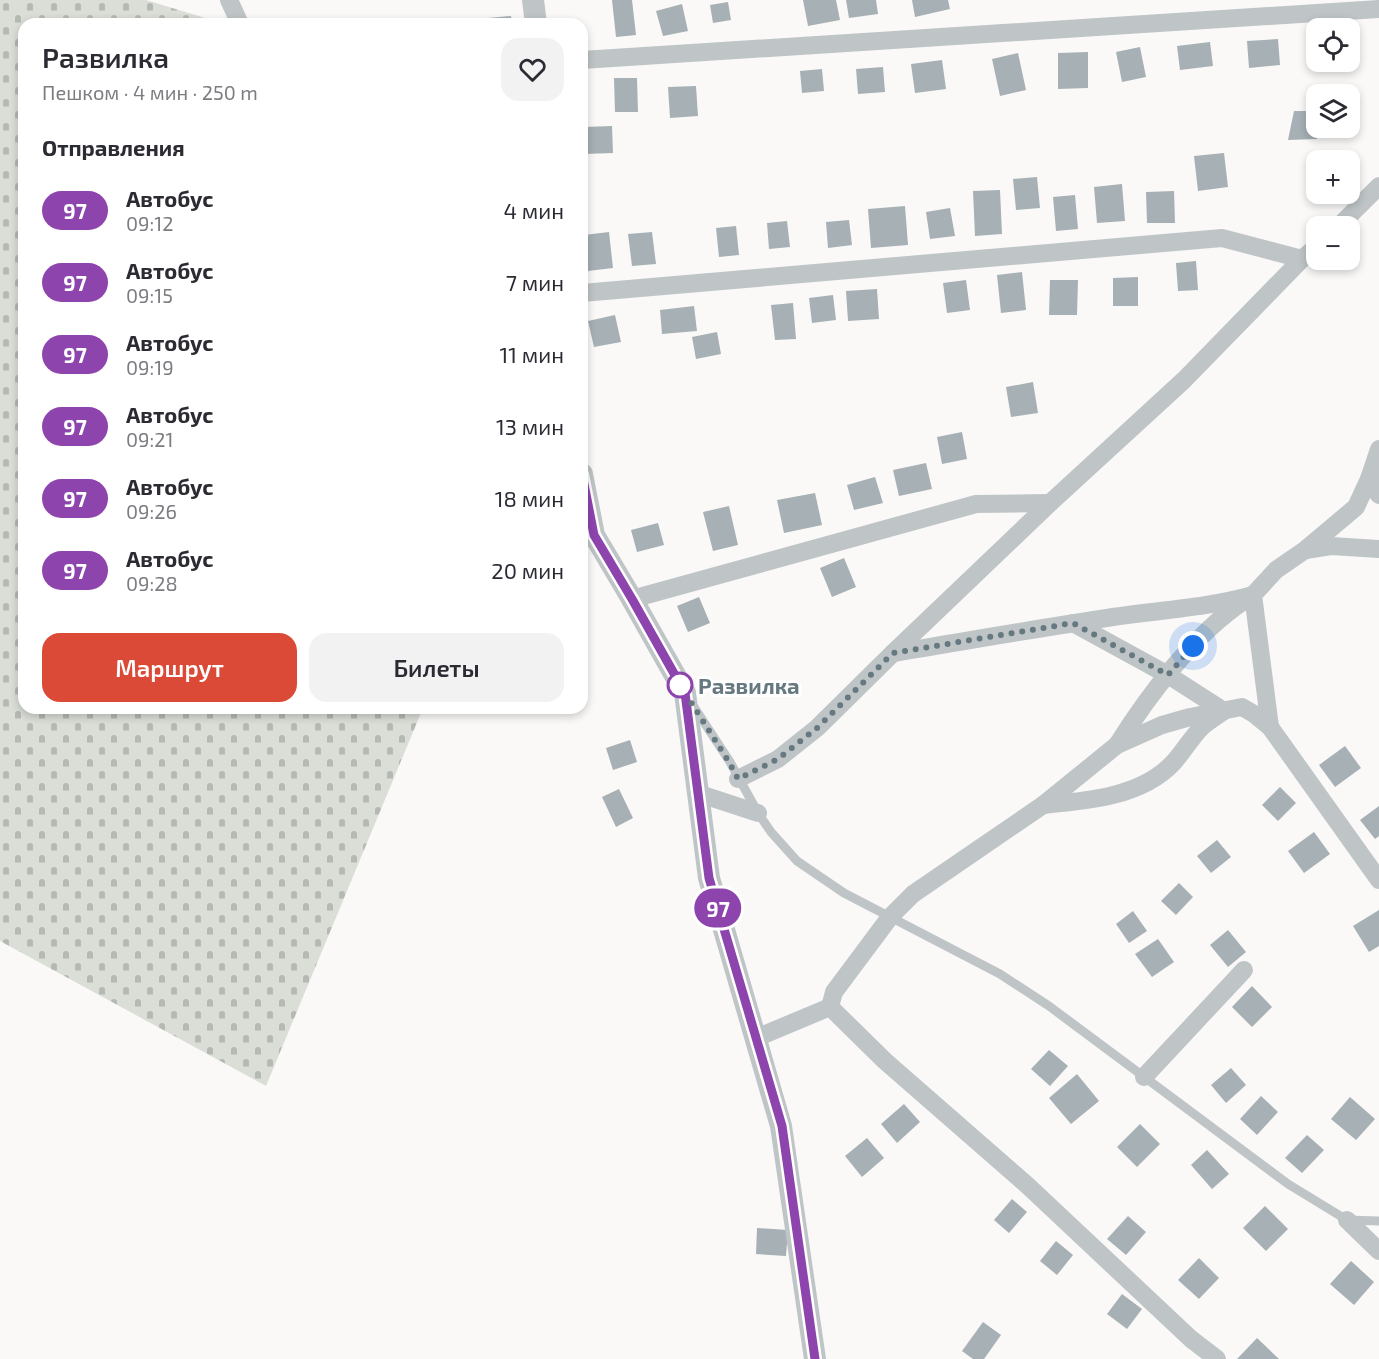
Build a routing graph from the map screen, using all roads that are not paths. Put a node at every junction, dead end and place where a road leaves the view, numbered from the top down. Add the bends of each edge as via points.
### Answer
1 (230, 0) edge
2 (533, 0) edge
3 (1379, 9) edge
4 (238, 18) edge
5 (535, 18) edge
6 (588, 60) edge
7 (1379, 186) edge
8 (1349, 216) edge
9 (1306, 256) edge
10 (1302, 259) junction
11 (588, 292) edge
12 (1379, 448) edge
13 (1369, 479) junction
14 (1379, 495) edge
15 (1050, 503) junction
16 (588, 535) edge
17 (1379, 549) edge
18 (1305, 550) junction
19 (1253, 595) junction
20 (632, 599) junction
21 (1073, 623) junction
22 (893, 653) junction
23 (1168, 675) junction
24 (685, 693) junction
25 (1224, 711) junction
26 (1270, 727) junction
27 (1117, 745) junction
28 (738, 779) junction
29 (697, 793) junction
30 (1043, 805) junction
31 (758, 813) junction
32 (1379, 880) edge
33 (890, 917) junction
34 (1244, 970) dead end
35 (830, 1007) junction
36 (756, 1038) junction
37 (1144, 1077) junction
38 (1347, 1220) junction
39 (1379, 1221) edge
40 (1379, 1251) edge
41 (815, 1359) edge
42 (1216, 1359) edge

1 - 4 street
2 - 5 street
3 - 6 street
7 - 8 street
9 - 10 street
10 - 11 street via 1222,238
10 - 15 street via 1184,380
12 - 13 street
13 - 14 street
13 - 18 street via 1356,507
15 - 20 street via 976,504
15 - 22 street
16 - 20 street
17 - 18 street via 1331,546
18 - 19 street via 1276,570
19 - 21 street via 1212,605
19 - 23 street via 1214,625
19 - 26 street
20 - 24 street
21 - 22 street
21 - 23 street
22 - 28 street via 817,728 778,759
23 - 25 street
23 - 27 street
24 - 28 lane
24 - 29 street
25 - 26 street via 1242,707
25 - 27 street via 1162,725
25 - 30 street via 1202,727 1172,764 1153,779 1126,791 1081,802
26 - 32 street
27 - 30 street
28 - 31 lane
29 - 31 street
29 - 36 street via 709,878
30 - 33 street via 913,894
31 - 33 lane via 797,861 844,893
33 - 35 street via 834,992
33 - 37 lane via 1000,974
34 - 37 street
35 - 36 street
35 - 42 street
36 - 41 street via 782,1126
37 - 38 lane via 1288,1184
38 - 39 lane
38 - 40 street

